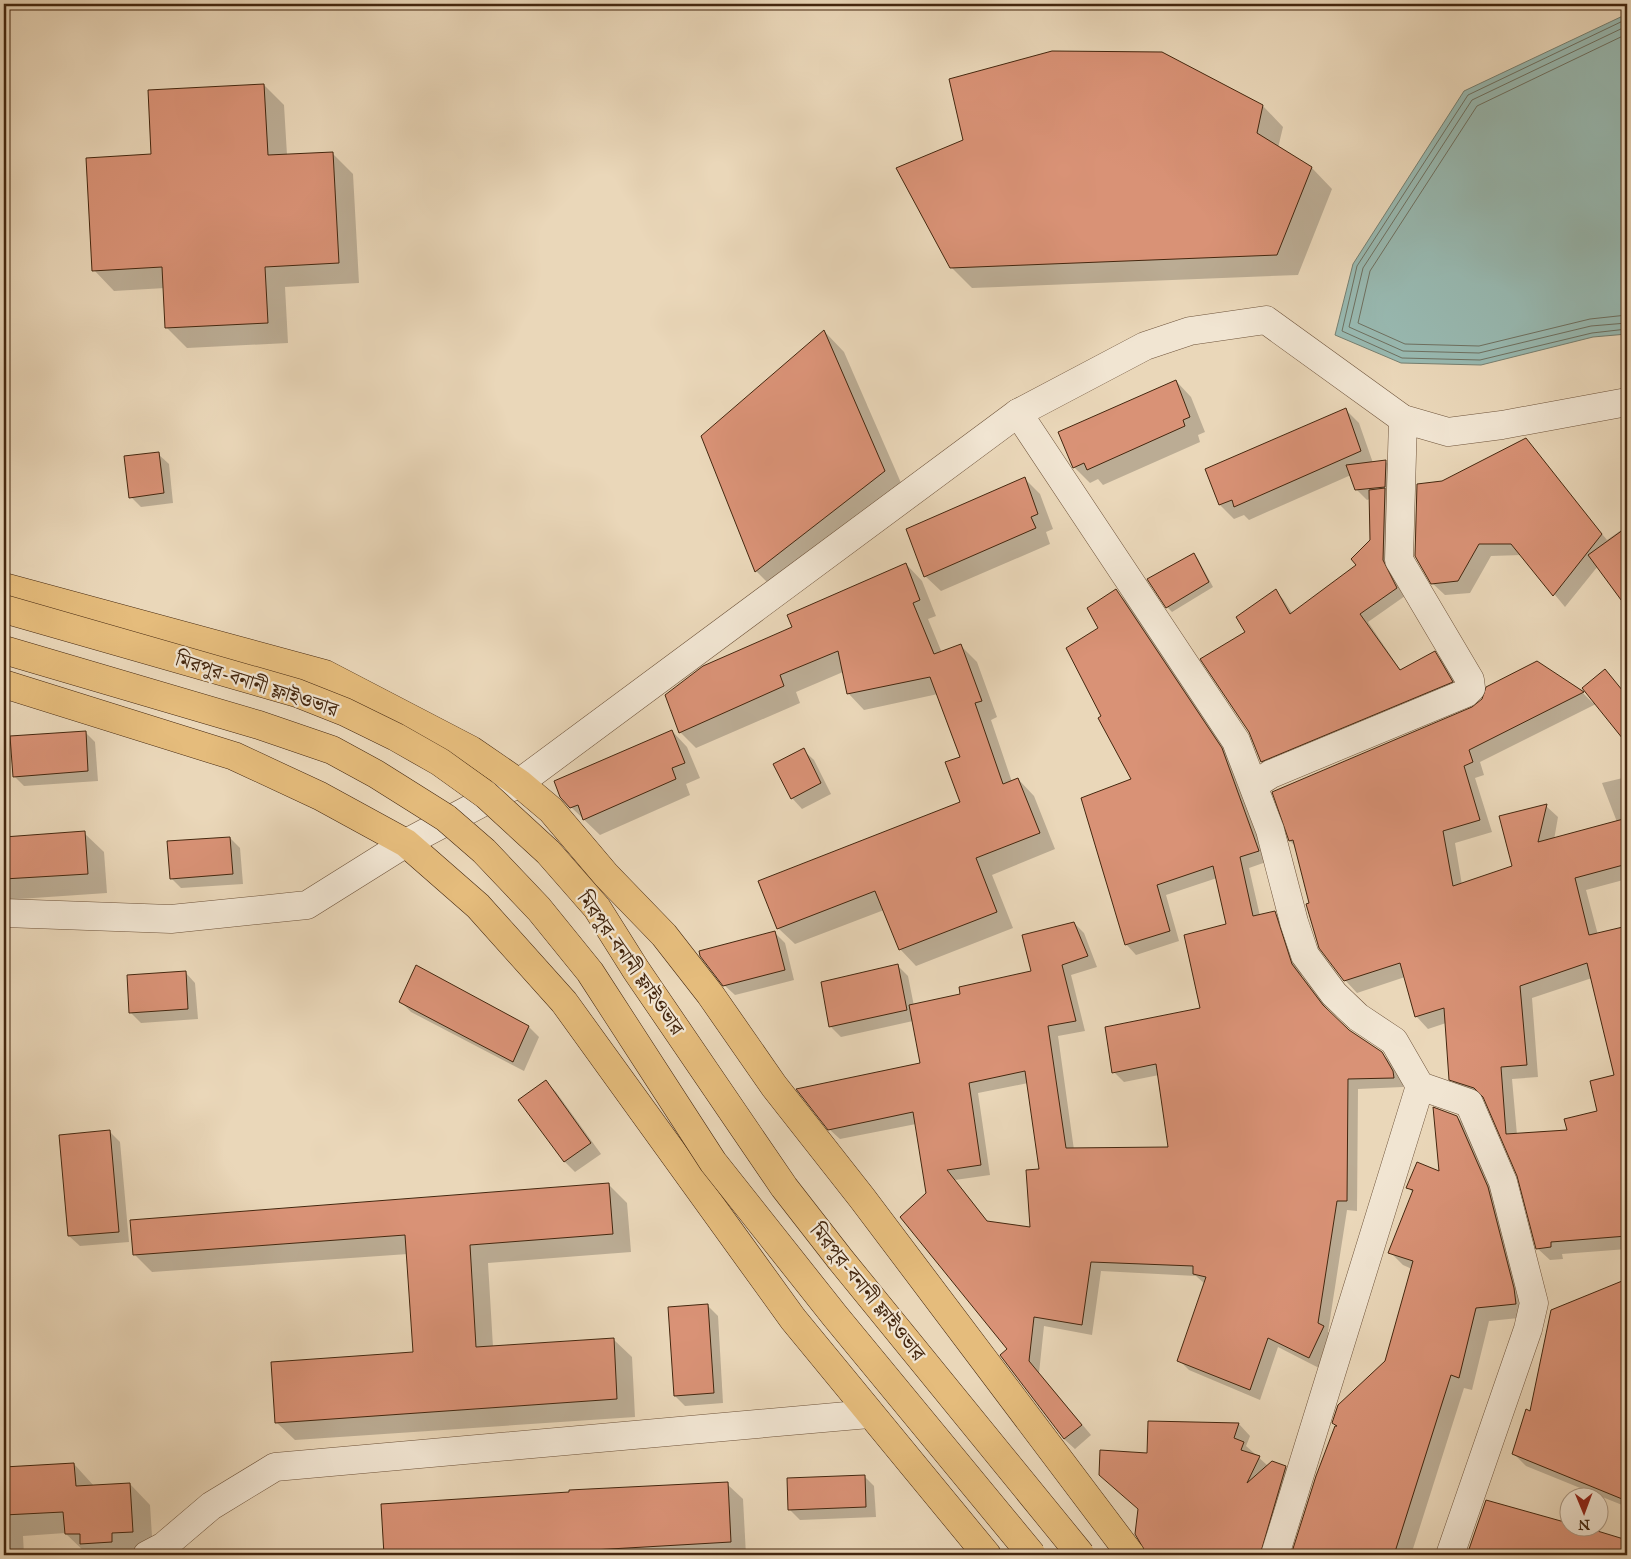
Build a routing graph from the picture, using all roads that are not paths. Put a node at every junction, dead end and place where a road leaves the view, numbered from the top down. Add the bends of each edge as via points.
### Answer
1 (1627, 402) edge
2 (1018, 413) junction
3 (1403, 419) junction
4 (4, 587) edge
5 (4, 609) edge
6 (4, 650) edge
7 (4, 684) edge
8 (519, 783) junction
9 (1254, 785) junction
10 (406, 843) junction
11 (4, 913) edge
12 (1420, 1086) junction
13 (869, 1414) junction
14 (147, 1555) edge
15 (987, 1555) edge
16 (1032, 1555) edge
17 (1081, 1555) edge
18 (1131, 1555) edge
19 (1275, 1555) edge
20 (1450, 1555) edge

1 - 3 street via 1502,426 1448,432
2 - 3 street via 1145,346 1190,331 1266,320
2 - 8 street
2 - 9 street via 1226,724
3 - 9 street via 1399,560 1470,680 1471,688 1466,693 1271,774
4 - 8 main road via 325,674 471,750
5 - 17 main road, মিরপুর-বনানী ফ্লাইওভার, bridge via 297,693 396,737 440,762 486,795 548,852 597,908 784,1187
6 - 16 main road, মিরপুর-বনানী ফ্লাইওভার, bridge via 259,725 332,750 446,818 484,851 539,909 590,972 713,1162
7 - 10 main road via 234,756 320,796
8 - 10 street
8 - 18 main road via 551,810 606,875 664,935 774,1086
9 - 12 street via 1305,955 1334,994 1358,1017 1394,1041
10 - 11 street via 307,905 171,919
10 - 13 main road via 478,906 564,1002 793,1319
12 - 19 street
12 - 20 street via 1469,1102 1503,1182 1534,1303 1528,1329
13 - 14 street via 275,1467 211,1506 164,1546
13 - 15 main road

